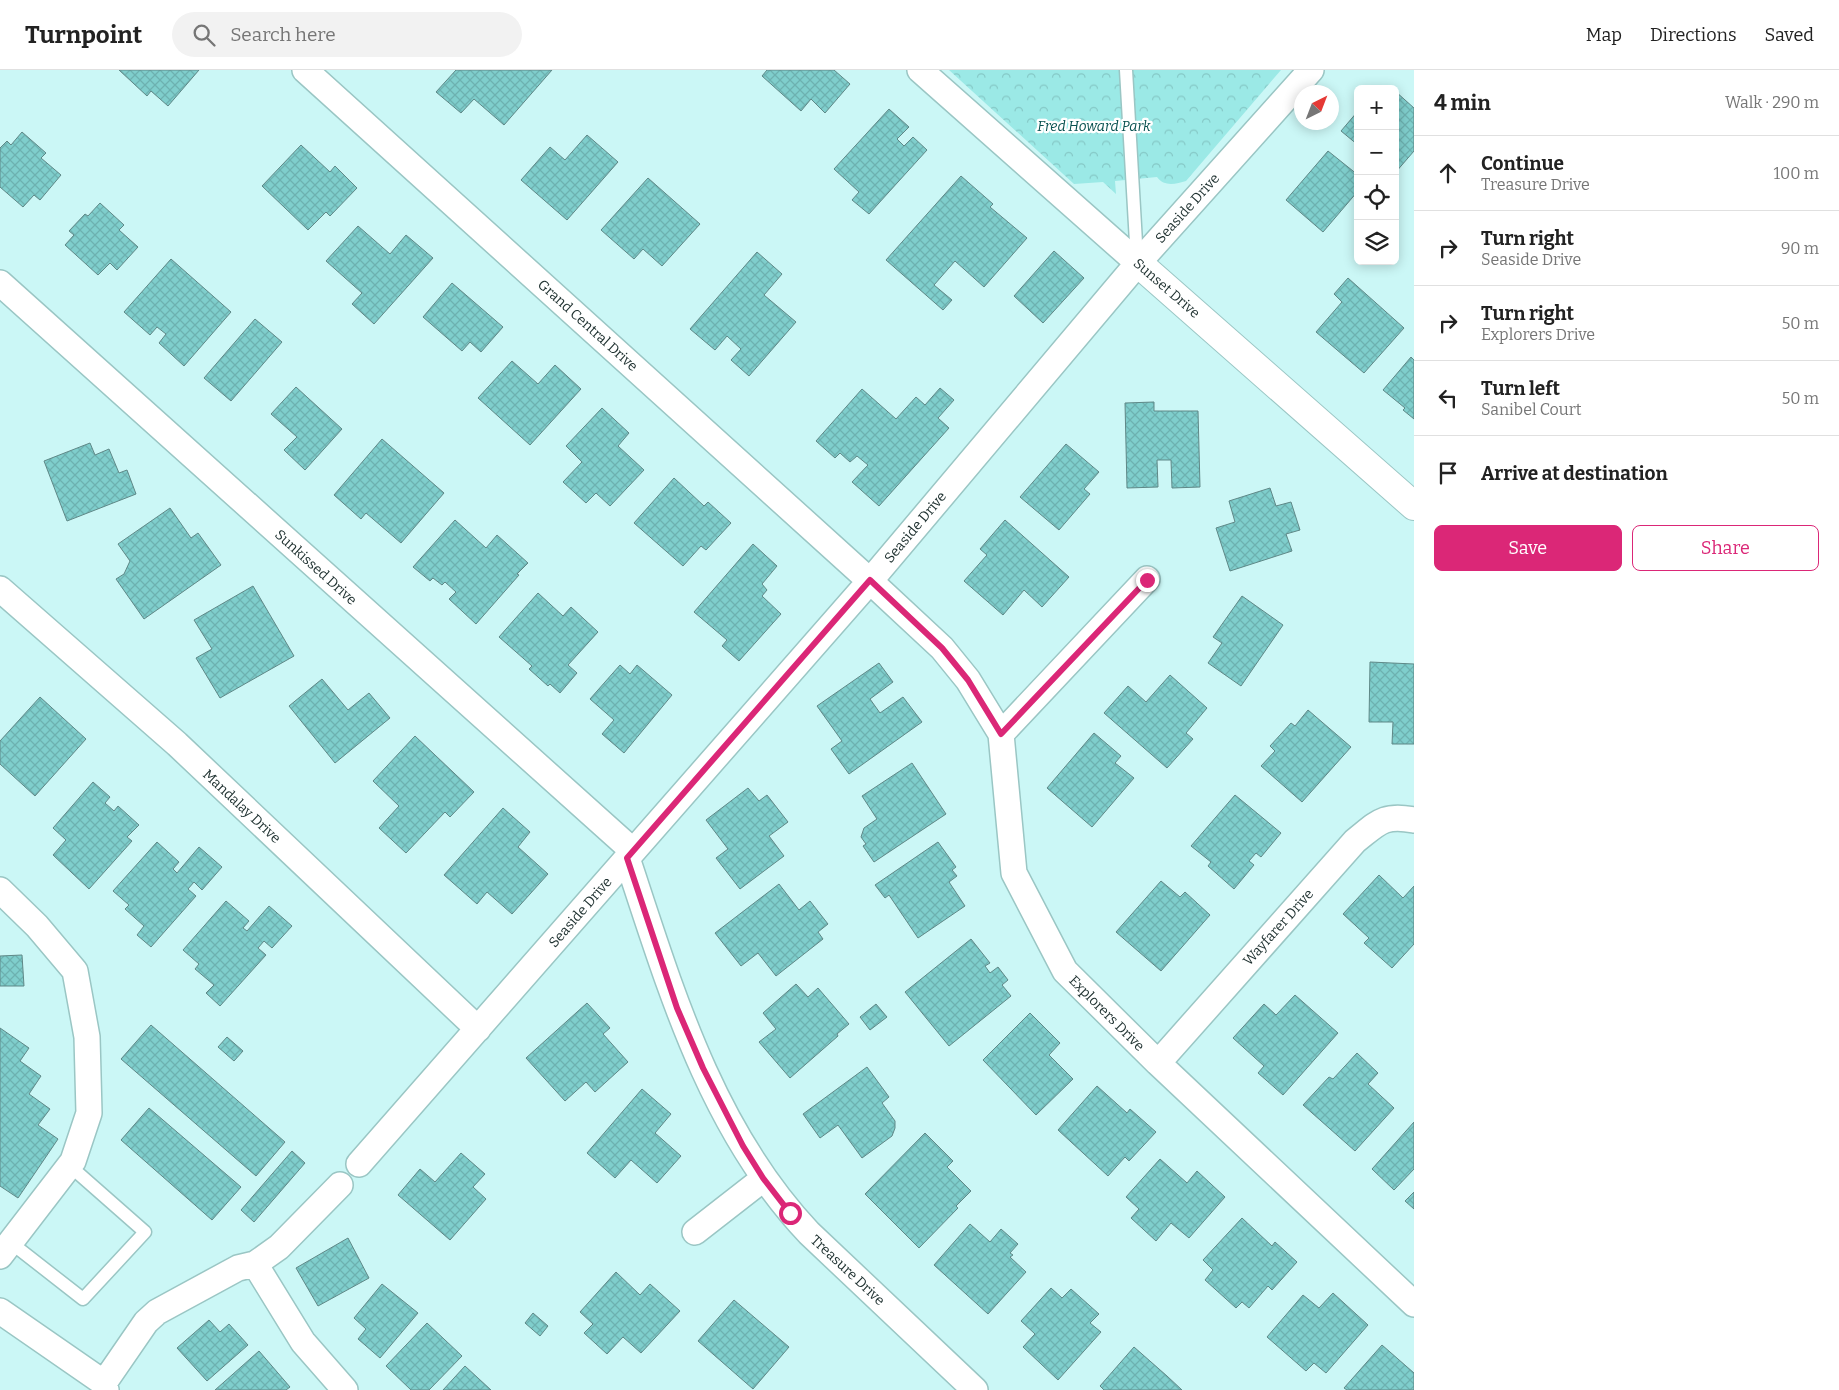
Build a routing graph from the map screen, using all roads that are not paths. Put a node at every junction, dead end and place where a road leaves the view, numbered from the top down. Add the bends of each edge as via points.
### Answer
1 (305, 70) edge
2 (920, 70) edge
3 (1126, 70) edge
4 (1311, 70) edge
5 (1138, 263) junction
6 (0, 283) edge
7 (1414, 506) edge
8 (870, 580) junction
9 (1147, 580) dead end
10 (0, 589) edge
11 (1001, 734) junction
12 (1414, 820) edge
13 (630, 854) junction
14 (0, 890) edge
15 (478, 1029) junction
16 (1158, 1064) junction
17 (359, 1164) dead end
18 (70, 1166) junction
19 (763, 1178) junction
20 (340, 1185) dead end
21 (695, 1232) dead end
22 (5, 1249) edge
23 (255, 1264) junction
24 (1414, 1304) edge
25 (0, 1311) edge
26 (105, 1387) edge
27 (345, 1390) edge
28 (975, 1390) edge

1 - 8 street, Grand Central Drive
2 - 5 street, Sunset Drive
3 - 5 lane
4 - 5 street, Seaside Drive
5 - 7 street, Sunset Drive
5 - 8 street, Seaside Drive
6 - 13 street, Sunkissed Drive
8 - 11 street, Explorers Drive via 942,648 968,680
8 - 13 street, Seaside Drive
9 - 11 street
10 - 15 street, Mandalay Drive via 177,744
11 - 16 street, Explorers Drive via 1014,873 1065,971
12 - 16 street, Wayfarer Drive via 1382,820 1355,841
13 - 15 street, Seaside Drive
13 - 19 street, Treasure Drive via 677,1008 692,1045 728,1118
14 - 18 street via 37,926 75,971 87,1037 89,1113
15 - 17 street, Seaside Drive
16 - 24 street, Explorers Drive
18 - 22 street
18 - 22 lane via 145,1232 83,1299
19 - 21 street
19 - 28 street, Treasure Drive via 809,1233
20 - 23 street via 279,1246
23 - 26 street via 238,1268 157,1312 146,1322
23 - 27 street via 303,1342
25 - 26 street

